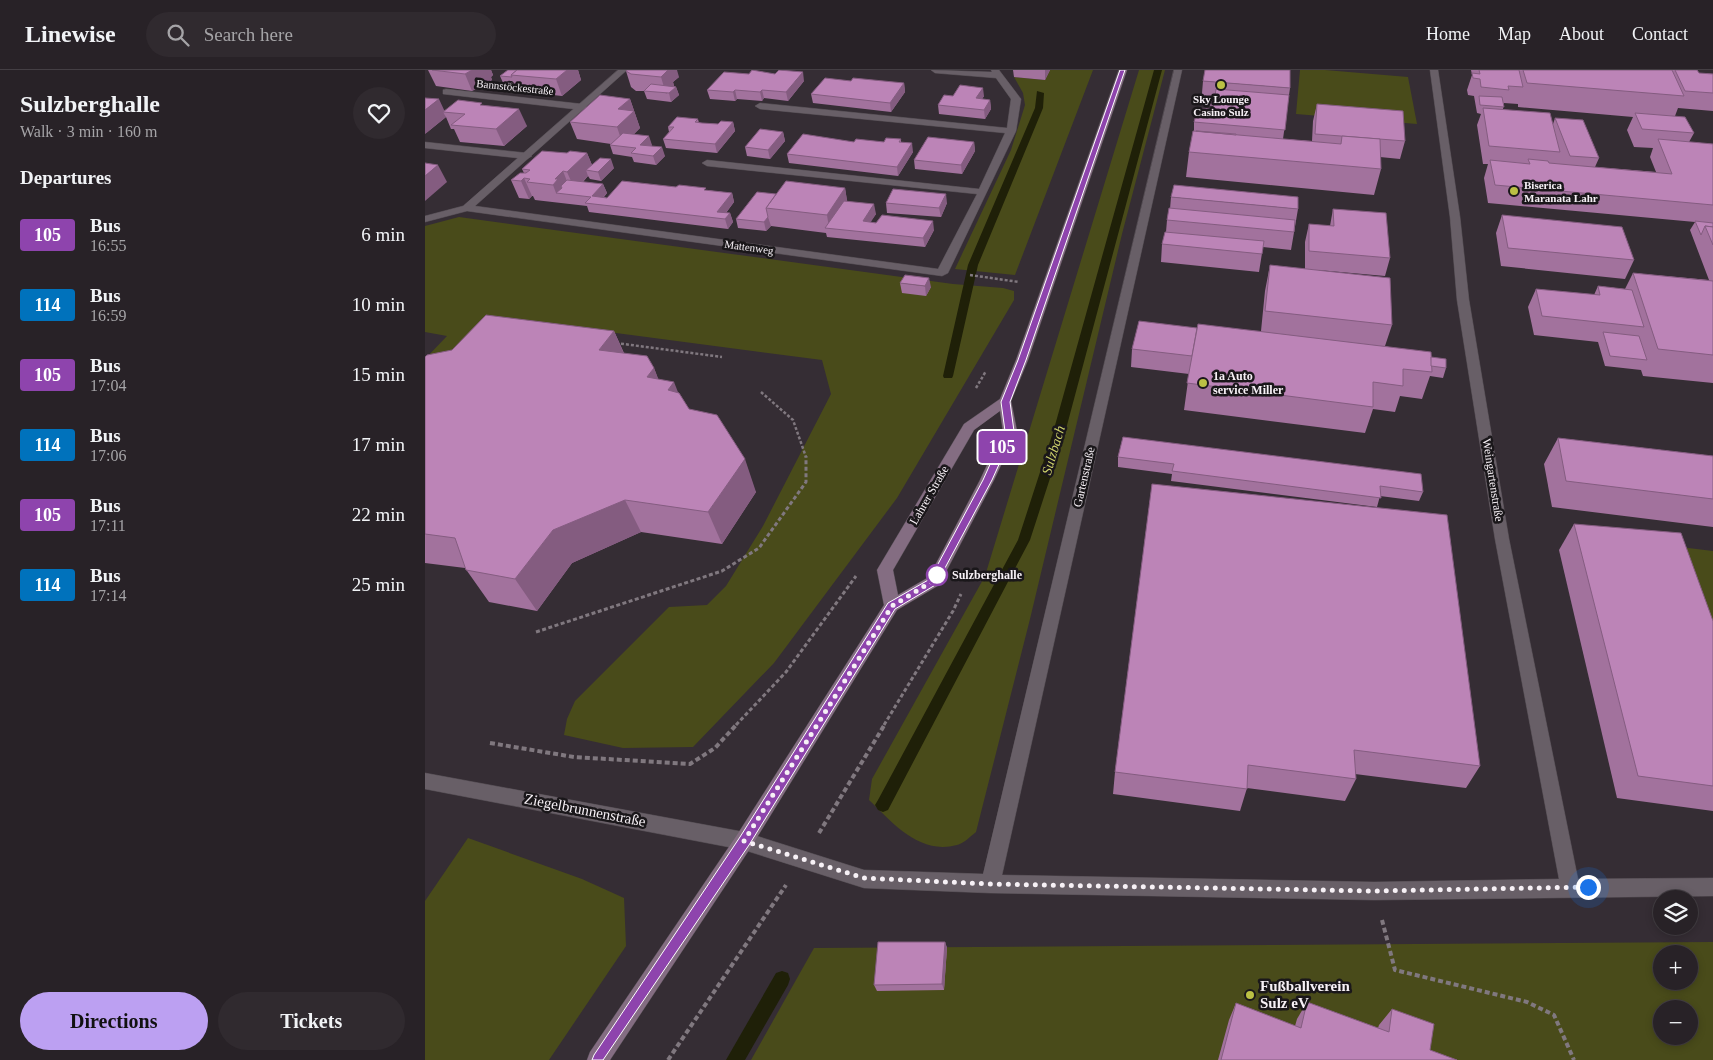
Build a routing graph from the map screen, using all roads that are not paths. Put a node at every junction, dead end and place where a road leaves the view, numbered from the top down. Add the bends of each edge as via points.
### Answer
1 (623, 70) edge
2 (935, 70) edge
3 (1123, 70) edge
4 (1178, 70) edge
5 (1433, 70) edge
6 (996, 73) edge
7 (446, 92) edge
8 (760, 106) dead end
9 (582, 107) junction
10 (1011, 131) junction
11 (425, 145) edge
12 (527, 156) junction
13 (707, 163) dead end
14 (983, 192) junction
15 (467, 208) junction
16 (425, 219) edge
17 (1005, 402) junction
18 (892, 606) junction
19 (425, 781) edge
20 (744, 841) junction
21 (990, 884) junction
22 (1713, 887) edge
23 (1570, 888) junction
24 (599, 1060) edge

1 - 9 street
2 - 6 street, Mattenweg
3 - 17 street
4 - 21 street, Gartenstraße
5 - 23 street, Weingartenstraße via 1455,217 1463,300 1502,539
6 - 10 street, Mattenweg via 1016,99
7 - 9 street, Bannstöckestraße
8 - 10 street
9 - 12 street
10 - 14 street, Mattenweg
11 - 12 street
12 - 15 street
13 - 14 street
14 - 15 street, Mattenweg via 942,273
15 - 16 street
17 - 18 street via 1009,431 987,480 933,581
17 - 18 street, Lahrer Straße via 969,427 885,570
18 - 20 street
19 - 20 street, Ziegelbrunnenstraße
20 - 21 street, Ziegelbrunnenstraße via 864,878
20 - 24 street
21 - 23 street, Ziegelbrunnenstraße via 1374,891
22 - 23 street, Ziegelbrunnenstraße

